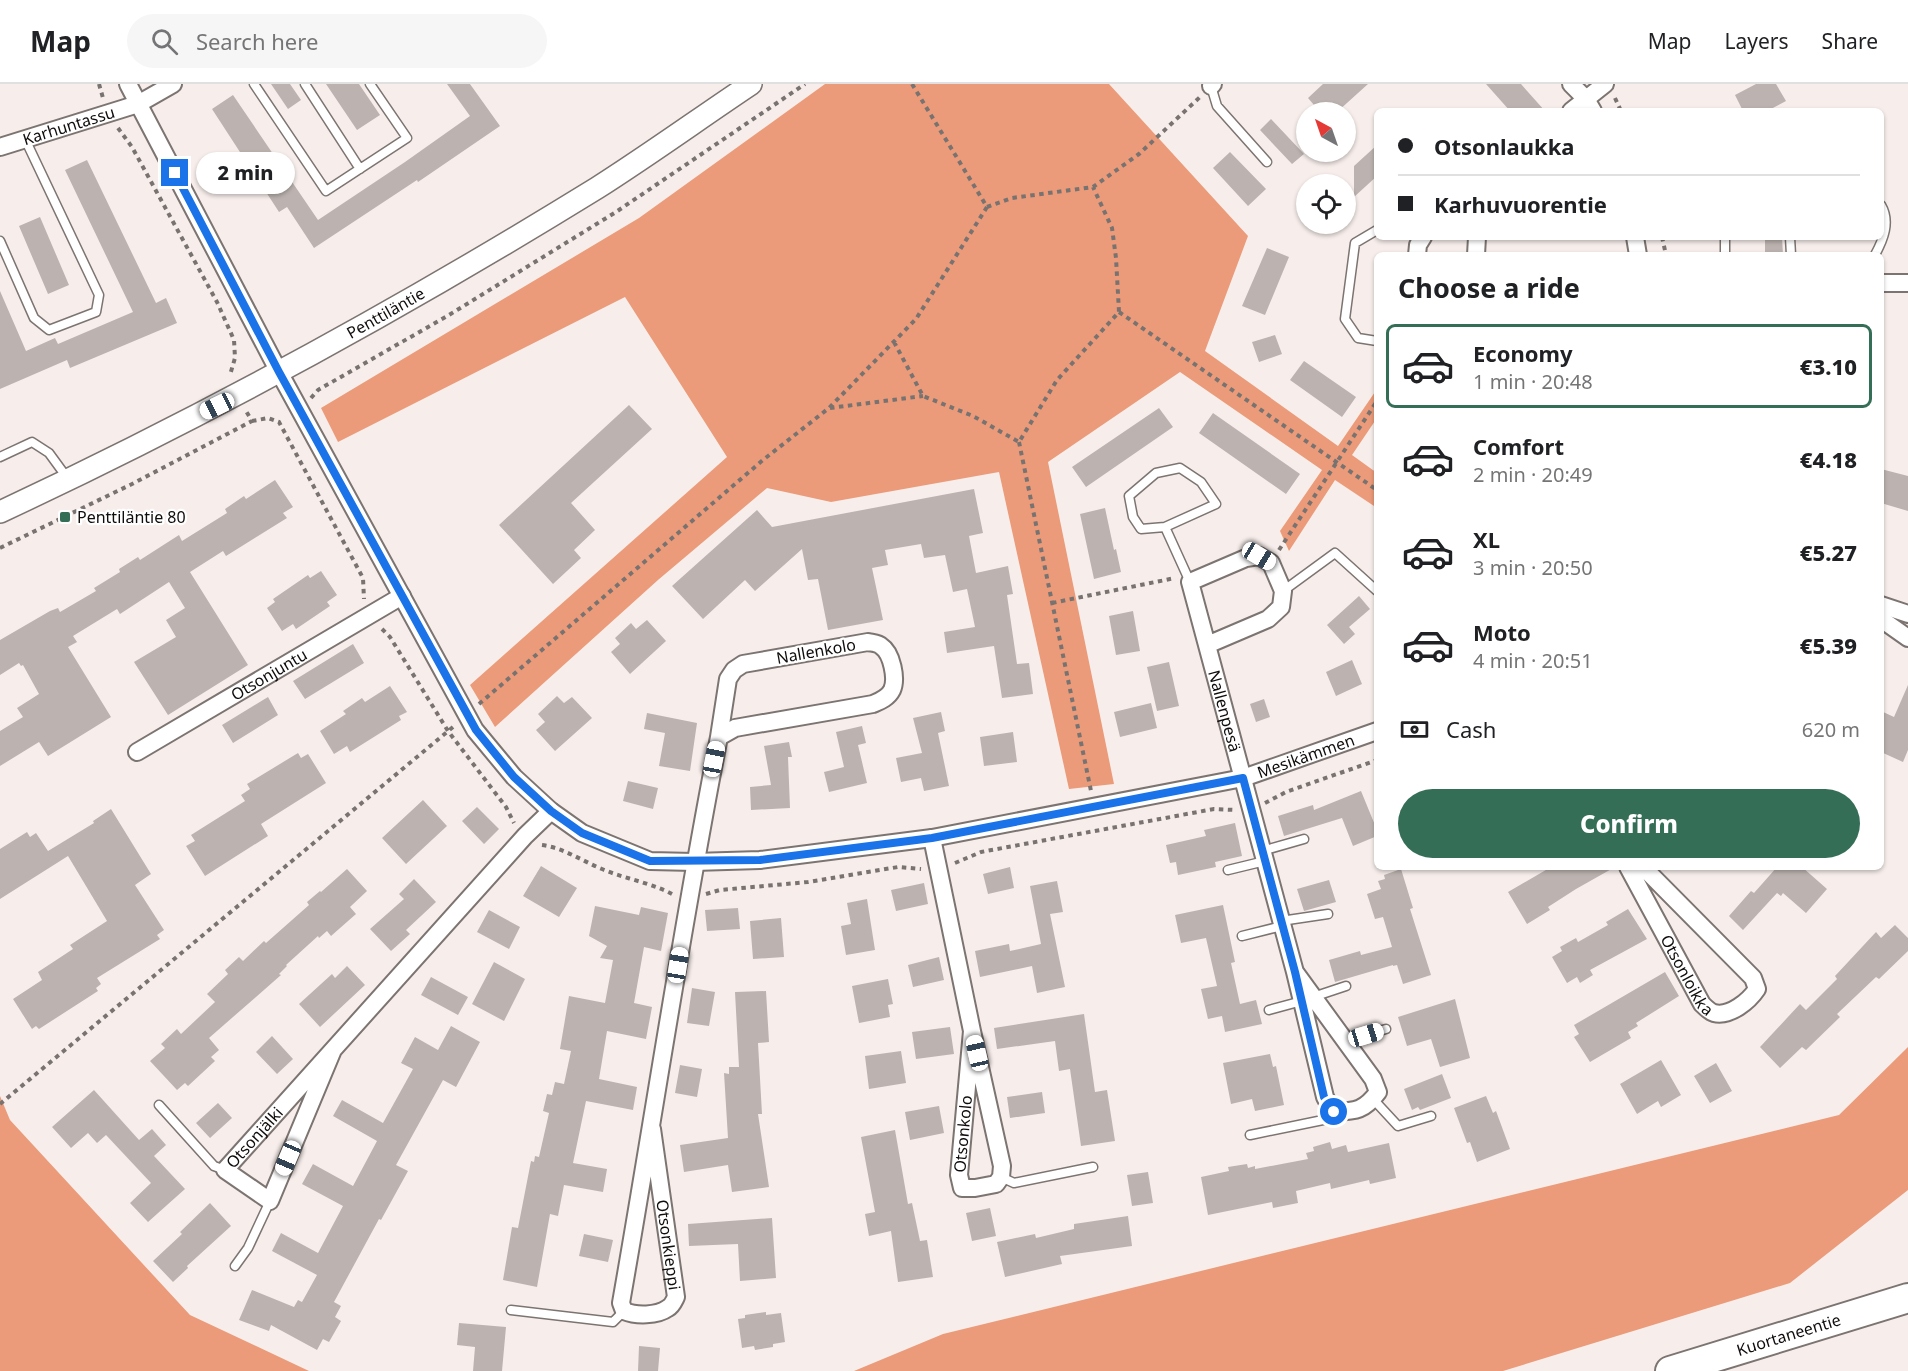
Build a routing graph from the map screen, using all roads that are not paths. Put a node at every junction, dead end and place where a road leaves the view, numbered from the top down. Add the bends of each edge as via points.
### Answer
1 (128, 84) edge
2 (173, 84) edge
3 (254, 84) edge
4 (305, 84) edge
5 (370, 84) edge
6 (751, 84) edge
7 (1571, 84) edge
8 (1605, 84) edge
9 (1212, 85) edge
10 (138, 104) junction
11 (1589, 105) edge
12 (25, 139) junction
13 (0, 147) edge
14 (1268, 162) dead end
15 (360, 169) junction
16 (1884, 210) edge
17 (1374, 232) edge
18 (1884, 238) edge
19 (0, 241) edge
20 (1884, 282) edge
21 (1905, 282) edge
22 (1374, 341) edge
23 (279, 372) junction
24 (0, 457) edge
25 (69, 480) junction
26 (0, 512) edge
27 (1165, 527) junction
28 (1190, 582) junction
29 (1374, 588) edge
30 (1283, 591) junction
31 (402, 596) junction
32 (1884, 606) edge
33 (1908, 614) edge
34 (1884, 621) edge
35 (1908, 638) edge
36 (1207, 645) junction
37 (1374, 732) edge
38 (719, 738) junction
39 (137, 752) dead end
40 (1243, 778) junction
41 (551, 811) junction
42 (932, 838) junction
43 (1305, 839) dead end
44 (1263, 856) junction
45 (694, 862) junction
46 (1228, 870) dead end
47 (1630, 870) edge
48 (1646, 870) edge
49 (1328, 914) dead end
50 (1282, 924) junction
51 (1242, 936) dead end
52 (1346, 986) dead end
53 (1307, 999) junction
54 (1269, 1010) dead end
55 (1386, 1029) dead end
56 (972, 1031) junction
57 (1345, 1041) junction
58 (333, 1050) junction
59 (1373, 1099) junction
60 (159, 1105) dead end
61 (1334, 1112) junction
62 (1431, 1116) dead end
63 (652, 1129) junction
64 (1250, 1136) dead end
65 (1093, 1167) dead end
66 (225, 1170) junction
67 (1001, 1177) junction
68 (270, 1201) junction
69 (235, 1266) dead end
70 (1908, 1298) edge
71 (511, 1310) dead end
72 (624, 1311) junction
73 (1670, 1371) edge

1 - 10 street, Mesikämmen
2 - 10 street, Karhuntassu
3 - 15 lane via 326,191
4 - 15 lane
5 - 15 lane via 406,138
6 - 23 street, Penttiläntie via 559,211 437,285
7 - 11 street
8 - 11 street
9 - 14 lane via 1217,106
10 - 12 street, Karhuntassu
10 - 23 street, Mesikämmen
12 - 13 street, Karhuntassu
12 - 19 lane via 99,295 96,312 49,330 34,318
16 - 18 lane
17 - 22 lane via 1355,243 1345,319 1358,338
20 - 21 street
23 - 25 street, Penttiläntie
23 - 31 street, Mesikämmen
24 - 25 lane via 32,442 49,453
25 - 26 street, Penttiläntie
27 - 27 lane via 1216,504 1202,482 1180,468 1156,473 1129,496 1133,517 1141,529
27 - 28 lane
28 - 30 street via 1259,556 1271,563
28 - 36 street, Nallenpesä
29 - 30 lane via 1335,553
30 - 36 street via 1281,607 1268,619
31 - 39 street, Otsonjuntu
31 - 41 street, Mesikämmen via 476,730 514,777
32 - 33 street
34 - 35 street
36 - 40 street, Nallenpesä
37 - 40 street, Mesikämmen
38 - 38 street, Nallenkolo via 728,679 743,664 868,642 888,652 894,680 891,692 882,701 735,728
38 - 45 street, Nallenkolo
40 - 42 street, Mesikämmen
40 - 44 street, Nallenpesä
41 - 45 street, Mesikämmen via 582,833 650,861
41 - 58 street, Otsonjälki
42 - 45 street, Mesikämmen via 760,860
42 - 56 street, Otsonkolo
43 - 44 lane
44 - 46 lane
44 - 50 street, Nallenpesä
45 - 63 street, Otsonkieppi
47 - 48 street, Otsonloikka via 1702,1004 1713,1013 1727,1013 1750,999 1757,989 1753,978
49 - 50 lane
50 - 51 lane
50 - 53 street, Nallenpesä
52 - 53 lane
53 - 54 lane
53 - 57 street
53 - 61 street, Nallenpesä via 1324,1097
55 - 57 lane
56 - 67 street, Otsonkolo via 1002,1166
56 - 67 street, Otsonkolo via 959,1175 962,1188 996,1184
57 - 59 street via 1373,1079 1377,1092
58 - 66 street, Otsonjälki
58 - 68 street, Otsonjälki
59 - 61 street via 1369,1105
59 - 62 lane via 1398,1126
60 - 66 lane via 213,1166
61 - 64 lane via 1323,1120
63 - 72 street, Otsonkieppi via 621,1303
63 - 72 street, Otsonkieppi via 676,1297 661,1312 633,1315
65 - 67 lane via 1014,1183
66 - 68 street, Otsonjälki
68 - 69 lane
70 - 73 highway, Kuortaneentie
71 - 72 lane via 613,1322

